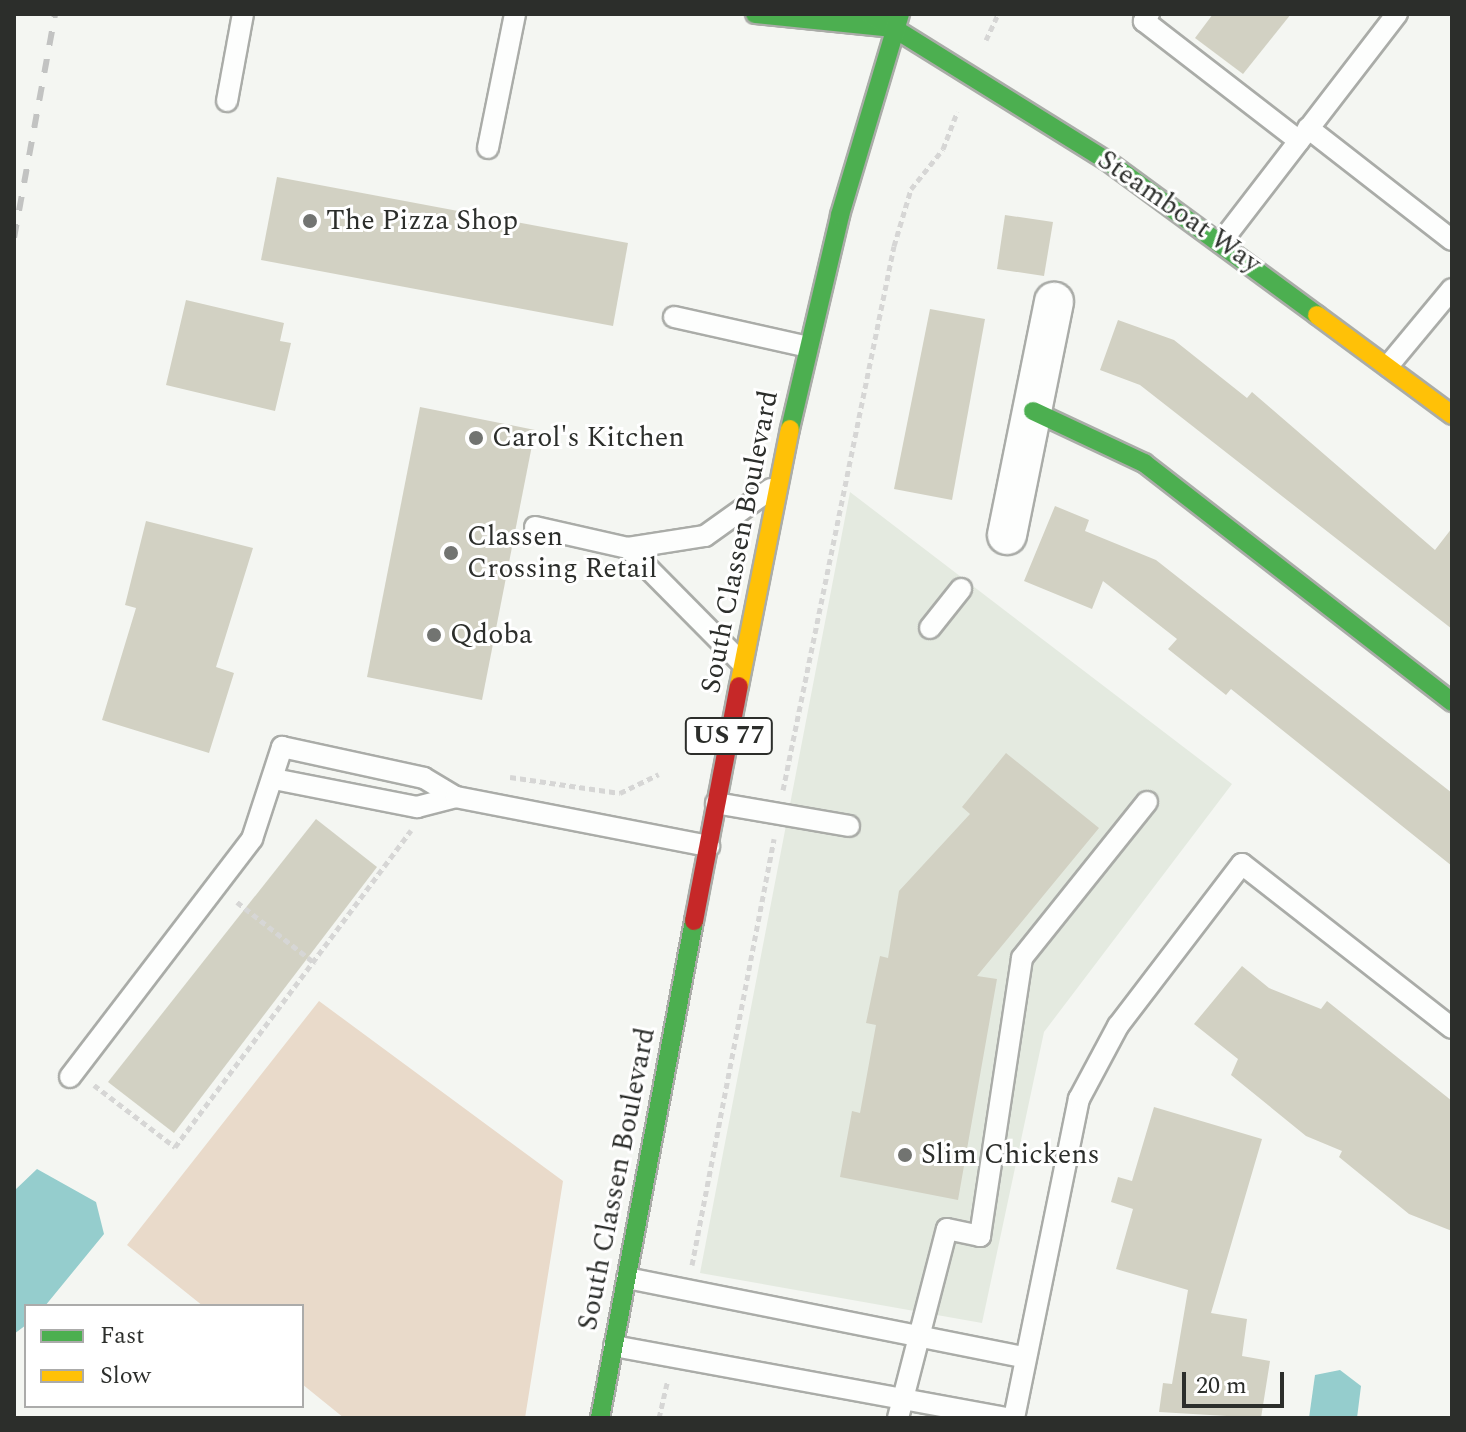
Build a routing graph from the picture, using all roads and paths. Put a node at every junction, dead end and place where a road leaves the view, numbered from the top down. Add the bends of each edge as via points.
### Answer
1 (243, 14) edge
2 (515, 14) edge
3 (755, 14) edge
4 (871, 14) edge
5 (998, 14) edge
6 (1149, 14) edge
7 (1397, 14) edge
8 (897, 21) edge
9 (991, 29) dead end
10 (227, 101) dead end
11 (949, 133) dead end
12 (1303, 135) junction
13 (488, 148) dead end
14 (1452, 240) edge
15 (1222, 241) junction
16 (1452, 289) edge
17 (1054, 302) dead end
18 (674, 317) dead end
19 (808, 347) junction
20 (1388, 366) junction
21 (1033, 411) junction
22 (1452, 415) edge
23 (777, 484) junction
24 (535, 527) dead end
25 (1007, 535) dead end
26 (628, 548) junction
27 (961, 589) dead end
28 (930, 628) dead end
29 (743, 664) junction
30 (1452, 702) edge
31 (659, 774) dead end
32 (492, 775) dead end
33 (274, 779) junction
34 (456, 797) junction
35 (1147, 802) dead end
36 (716, 803) junction
37 (417, 807) junction
38 (778, 814) junction
39 (849, 826) dead end
40 (709, 846) junction
41 (230, 896) dead end
42 (316, 964) junction
43 (1452, 1028) edge
44 (79, 1079) joint
45 (627, 1278) junction
46 (687, 1288) junction
47 (918, 1336) junction
48 (614, 1346) junction
49 (674, 1357) junction
50 (1023, 1357) junction
51 (900, 1408) edge
52 (600, 1418) edge
53 (659, 1418) edge
54 (1006, 1418) edge
55 (1014, 1418) edge

1 - 10 lane
2 - 13 lane
3 - 8 main road
4 - 8 main road, Steamboat Way
5 - 9 path
6 - 12 lane via 1144,21
7 - 12 lane
8 - 15 main road, Steamboat Way
8 - 19 main road, South Classen Boulevard / US 77
11 - 38 path via 911,189 894,246
12 - 14 lane
12 - 15 lane
15 - 20 main road, Steamboat Way
16 - 20 lane
17 - 21 street
18 - 19 lane
19 - 23 main road, South Classen Boulevard / US 77
20 - 22 main road, Steamboat Way
21 - 25 street
21 - 30 main road via 1144,463
23 - 26 lane via 705,536
23 - 29 main road, South Classen Boulevard / US 77
24 - 26 lane
26 - 29 lane
27 - 28 lane
29 - 36 main road, South Classen Boulevard / US 77
31 - 32 path via 620,793
33 - 34 lane via 282,747 424,778
33 - 37 lane
33 - 44 lane via 252,839
34 - 37 lane
34 - 40 lane
35 - 47 lane via 1022,958 980,1236 947,1229
36 - 38 lane
36 - 40 main road, South Classen Boulevard / US 77
37 - 42 path via 407,844
38 - 39 lane
38 - 46 path
40 - 45 main road, South Classen Boulevard / US 77
41 - 42 path
42 - 44 path via 175,1147
43 - 50 lane via 1242,864 1118,1026 1079,1099
45 - 46 lane
45 - 48 main road, South Classen Boulevard / US 77
46 - 47 lane
47 - 50 lane
47 - 51 lane
48 - 49 lane
48 - 52 main road, South Classen Boulevard / US 77
49 - 51 lane
49 - 53 path
50 - 55 lane
51 - 54 lane

